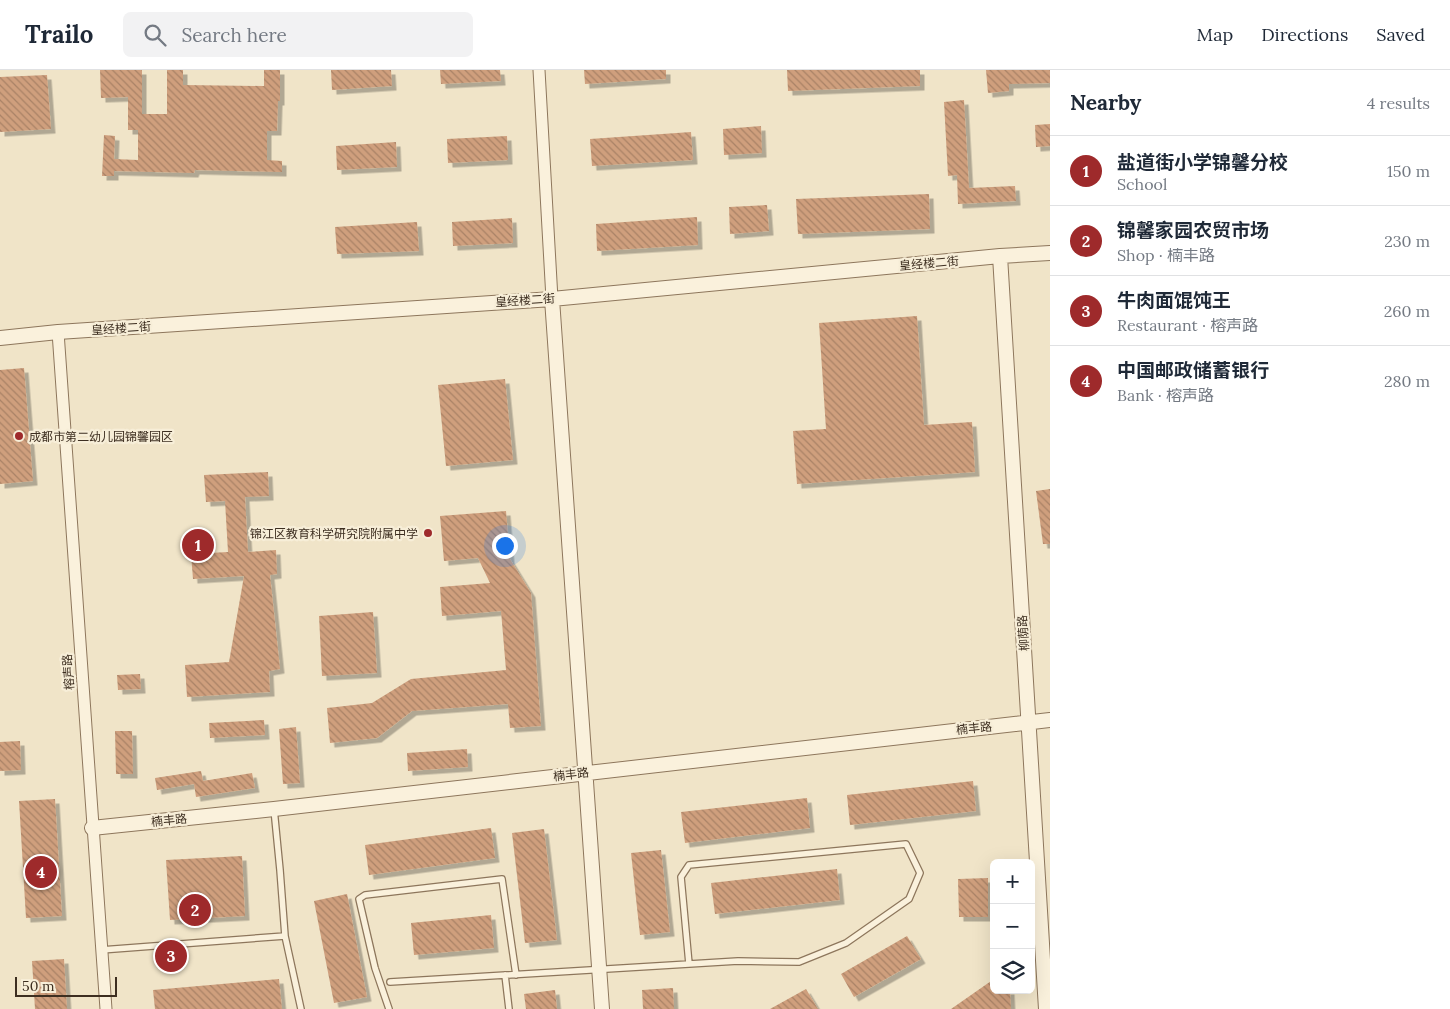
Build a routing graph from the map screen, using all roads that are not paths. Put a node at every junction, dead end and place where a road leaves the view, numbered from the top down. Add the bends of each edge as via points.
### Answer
1 (539, 70) edge
2 (1050, 253) edge
3 (1000, 256) junction
4 (552, 299) junction
5 (58, 332) junction
6 (0, 338) edge
7 (1050, 720) edge
8 (1028, 722) junction
9 (586, 772) junction
10 (274, 809) junction
11 (92, 828) junction
12 (285, 936) junction
13 (101, 950) junction
14 (690, 964) junction
15 (599, 969) junction
16 (516, 974) junction
17 (505, 975) junction
18 (390, 982) dead end
19 (106, 1009) edge
20 (301, 1009) edge
21 (389, 1009) edge
22 (509, 1009) edge
23 (602, 1009) edge
24 (1046, 1009) edge

1 - 4 street
2 - 3 street, 皇经楼二街
3 - 4 street, 皇经楼二街
3 - 8 street, 柳荫路
4 - 5 street, 皇经楼二街
4 - 9 street
5 - 6 street, 皇经楼二街
5 - 11 street, 榕声路
7 - 8 street, 楠丰路
8 - 9 street, 楠丰路
8 - 24 street, 柳荫路
9 - 10 street, 楠丰路
9 - 15 street
10 - 11 street, 楠丰路
10 - 12 lane
11 - 13 street, 榕声路
12 - 13 lane
12 - 20 lane
13 - 19 street, 榕声路
14 - 14 lane via 799,962 846,942 909,899 920,873 906,844 689,865 681,877
14 - 15 lane
15 - 16 lane
15 - 23 street
16 - 17 lane
16 - 21 lane via 502,879 364,895 359,899 375,968
17 - 18 lane
17 - 22 lane

